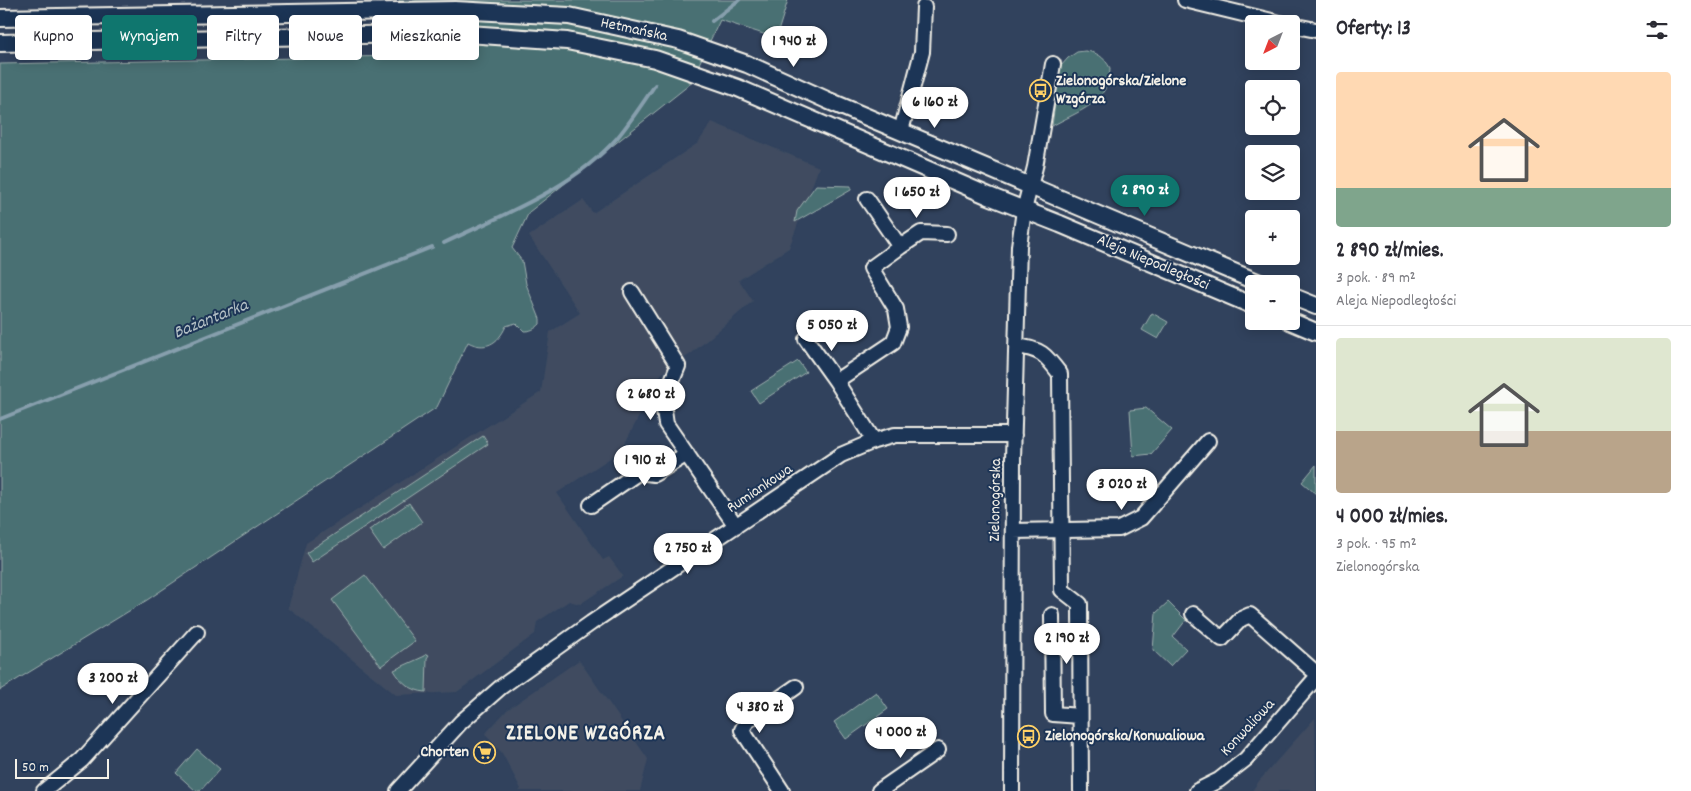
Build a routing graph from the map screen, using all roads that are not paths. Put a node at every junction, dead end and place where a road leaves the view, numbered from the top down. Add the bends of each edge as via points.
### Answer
1 (1185, 0) edge
2 (924, 7) dead end
3 (1247, 15) edge
4 (0, 18) edge
5 (1300, 27) edge
6 (1316, 30) edge
7 (0, 43) edge
8 (747, 64) junction
9 (1053, 64) dead end
10 (738, 88) junction
11 (901, 131) junction
12 (1030, 185) junction
13 (867, 199) dead end
14 (1024, 210) junction
15 (946, 234) dead end
16 (900, 247) junction
17 (1245, 277) edge
18 (632, 292) dead end
19 (1300, 300) edge
20 (1245, 302) edge
21 (1316, 306) edge
22 (1300, 325) edge
23 (1316, 332) edge
24 (806, 339) dead end
25 (1016, 346) junction
26 (836, 381) junction
27 (1014, 435) junction
28 (874, 441) junction
29 (1208, 441) dead end
30 (687, 454) junction
31 (591, 505) dead end
32 (736, 526) junction
33 (1062, 530) junction
34 (1013, 531) junction
35 (1193, 614) dead end
36 (1052, 615) dead end
37 (197, 632) dead end
38 (1315, 681) edge
39 (796, 687) dead end
40 (1080, 716) junction
41 (938, 750) dead end
42 (44, 791) edge
43 (398, 791) edge
44 (782, 791) edge
45 (880, 791) edge
46 (1012, 791) edge
47 (1081, 791) edge
48 (1197, 791) edge

1 - 3 street
2 - 11 street via 922,52
4 - 8 main road, Hetmańska via 455,10 569,16 678,40
5 - 6 street
7 - 10 main road, Hetmańska via 454,32 567,41 655,59
8 - 10 main road
8 - 11 main road, Hetmańska
9 - 12 street
10 - 14 main road, Hetmańska
11 - 12 main road, Hetmańska
12 - 14 street, Zielonogórska
12 - 17 main road, Aleja Niepodległości
13 - 16 street
14 - 20 main road, Aleja Niepodległości
14 - 25 street, Zielonogórska via 1019,246
15 - 16 street via 921,233
16 - 26 street via 871,268 896,309 899,327 893,343
18 - 30 street via 678,366 663,403 666,424
19 - 21 main road
22 - 23 main road
24 - 26 street
25 - 27 street, Zielonogórska
25 - 33 street via 1034,348 1048,358 1060,374
26 - 28 street
27 - 28 street, Rumiankowa via 895,435
27 - 34 street, Zielonogórska
28 - 32 street, Rumiankowa via 841,455
29 - 33 street via 1141,518 1118,529
30 - 31 street via 654,474 639,472
30 - 32 street
32 - 43 street, Rumiankowa via 501,687 461,722
33 - 34 street
33 - 40 street via 1062,590 1080,604
34 - 46 street, Zielonogórska
35 - 38 street via 1222,640 1241,619 1250,616
36 - 40 street via 1053,714
37 - 42 street via 82,760
38 - 48 street, Konwaliowa via 1246,759
39 - 44 street via 747,721 742,730
40 - 47 street
41 - 45 street

